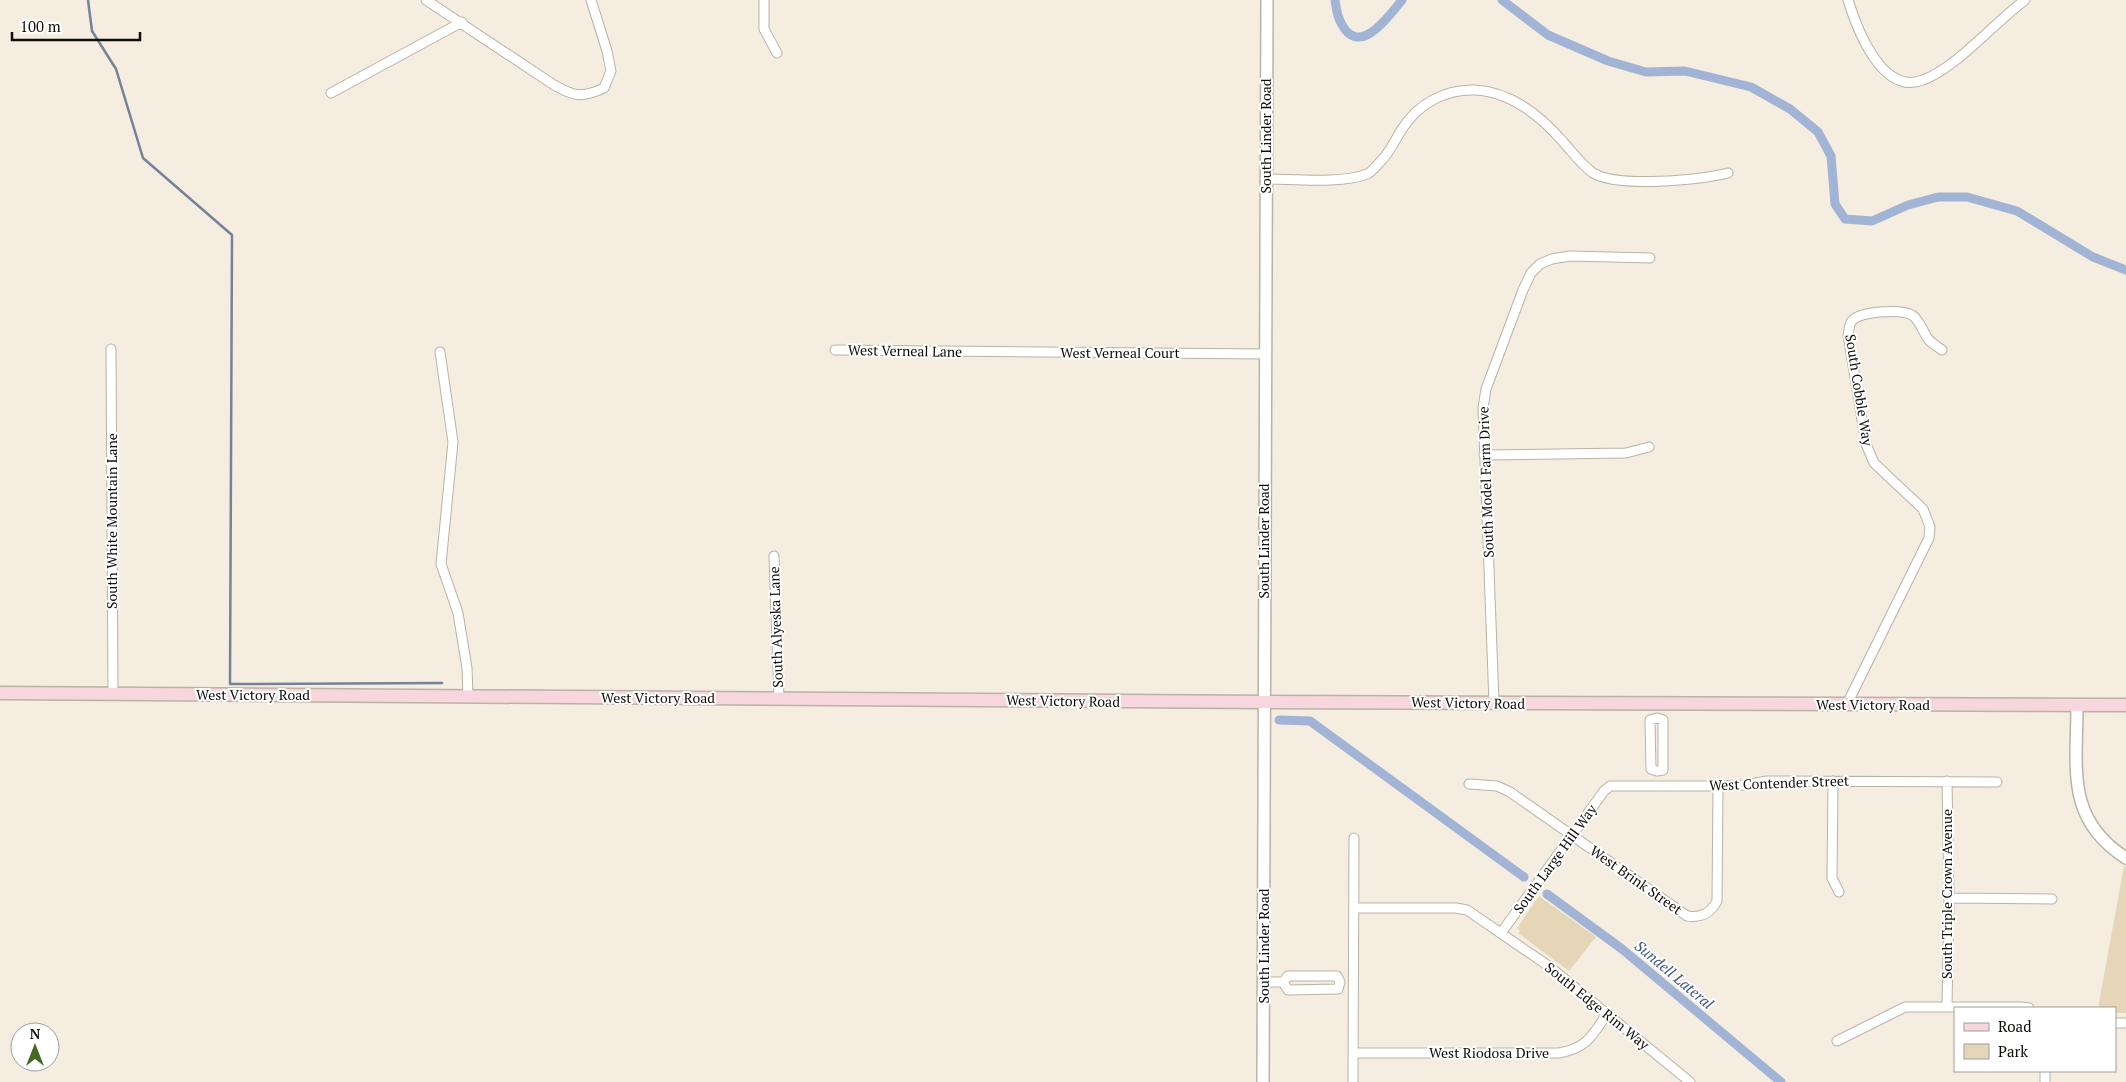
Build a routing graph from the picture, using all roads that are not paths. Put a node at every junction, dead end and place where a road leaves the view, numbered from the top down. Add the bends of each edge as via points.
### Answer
1 (426, 0) edge
2 (591, 0) edge
3 (764, 0) edge
4 (1267, 0) edge
5 (1848, 0) edge
6 (2024, 0) edge
7 (462, 22) junction
8 (777, 53) dead end
9 (331, 93) dead end
10 (1728, 173) dead end
11 (1265, 179) junction
12 (1650, 258) dead end
13 (111, 349) dead end
14 (835, 350) dead end
15 (1942, 350) dead end
16 (440, 352) dead end
17 (976, 352) joint
18 (1264, 354) junction
19 (1649, 447) dead end
20 (1484, 455) junction
21 (774, 556) dead end
22 (0, 692) edge
23 (113, 694) junction
24 (468, 696) junction
25 (779, 699) junction
26 (1264, 702) junction
27 (1494, 703) junction
28 (1657, 704) junction
29 (1847, 704) junction
30 (2077, 705) junction
31 (2126, 705) edge
32 (1833, 781) junction
33 (1947, 782) junction
34 (1997, 782) dead end
35 (1469, 784) dead end
36 (1657, 785) junction
37 (1610, 786) joint
38 (1718, 786) junction
39 (1572, 835) junction
40 (1354, 838) dead end
41 (2126, 858) edge
42 (1839, 892) dead end
43 (1948, 898) junction
44 (2052, 899) dead end
45 (1354, 908) junction
46 (1501, 933) junction
47 (1264, 982) junction
48 (1284, 982) junction
49 (1340, 982) junction
50 (1353, 982) junction
51 (1947, 1006) junction
52 (1988, 1007) edge
53 (1607, 1014) junction
54 (1837, 1041) dead end
55 (1353, 1053) junction
56 (1263, 1082) edge
57 (1353, 1082) edge
58 (1690, 1082) edge

1 - 7 street
2 - 7 street via 611,71 604,88 587,96 562,90
3 - 8 street via 764,29
4 - 11 street, South Linder Road
5 - 6 street via 1869,51 1885,73 1904,82 1921,81 1938,73
7 - 9 street
10 - 11 street via 1705,179 1621,181 1600,176 1586,167 1538,116 1514,100 1476,90 1453,91 1420,107 1369,174 1345,178
11 - 18 street, South Linder Road
12 - 20 street, South Model Farm Drive via 1570,256 1540,264 1531,273 1486,390
13 - 23 street, South White Mountain Lane
14 - 17 street, West Verneal Lane
15 - 29 street, South Cobble Way via 1930,341 1912,315 1867,313 1850,322 1848,335 1869,454 1874,463 1923,508 1930,527 1929,538
16 - 24 street via 453,442 441,564 458,613
17 - 18 street, West Verneal Court
18 - 26 street, South Linder Road
19 - 20 street via 1626,453
20 - 27 street, South Model Farm Drive
21 - 25 street, South Alyeska Lane
22 - 23 main road, West Victory Road
23 - 24 main road, West Victory Road
24 - 25 main road, West Victory Road
25 - 26 main road, West Victory Road
26 - 27 main road, West Victory Road
26 - 47 street, South Linder Road
27 - 28 main road, West Victory Road
28 - 29 main road, West Victory Road
28 - 36 street via 1657,718 1650,720 1650,770 1657,771
29 - 30 main road, West Victory Road
30 - 31 main road, West Victory Road
30 - 41 street via 2081,804 2093,830 2110,848
32 - 33 street, West Contender Street
32 - 38 street, West Contender Street via 1767,781
32 - 42 street via 1832,878
33 - 34 street, West Contender Street
33 - 43 street, South Triple Crown Avenue
35 - 39 street, West Brink Street via 1497,786 1510,792
36 - 37 street, West Contender Street
36 - 38 street, West Contender Street
37 - 39 street, South Large Hill Way
38 - 39 street, West Brink Street via 1717,901 1703,916 1687,916
39 - 46 street, South Large Hill Way
40 - 45 street
43 - 44 street
43 - 51 street, South Triple Crown Avenue
45 - 46 street, South Edge Rim Way via 1456,908 1472,913
45 - 50 street
46 - 53 street, South Edge Rim Way via 1550,967
47 - 48 street
47 - 56 street, South Linder Road
48 - 49 street via 1288,976 1337,976
48 - 49 street via 1288,990 1338,989
49 - 50 street
50 - 55 street
51 - 52 street
51 - 54 street via 1905,1007
53 - 55 street, West Riodosa Drive via 1592,1036 1576,1050 1559,1053
53 - 58 street, South Edge Rim Way
55 - 57 street

